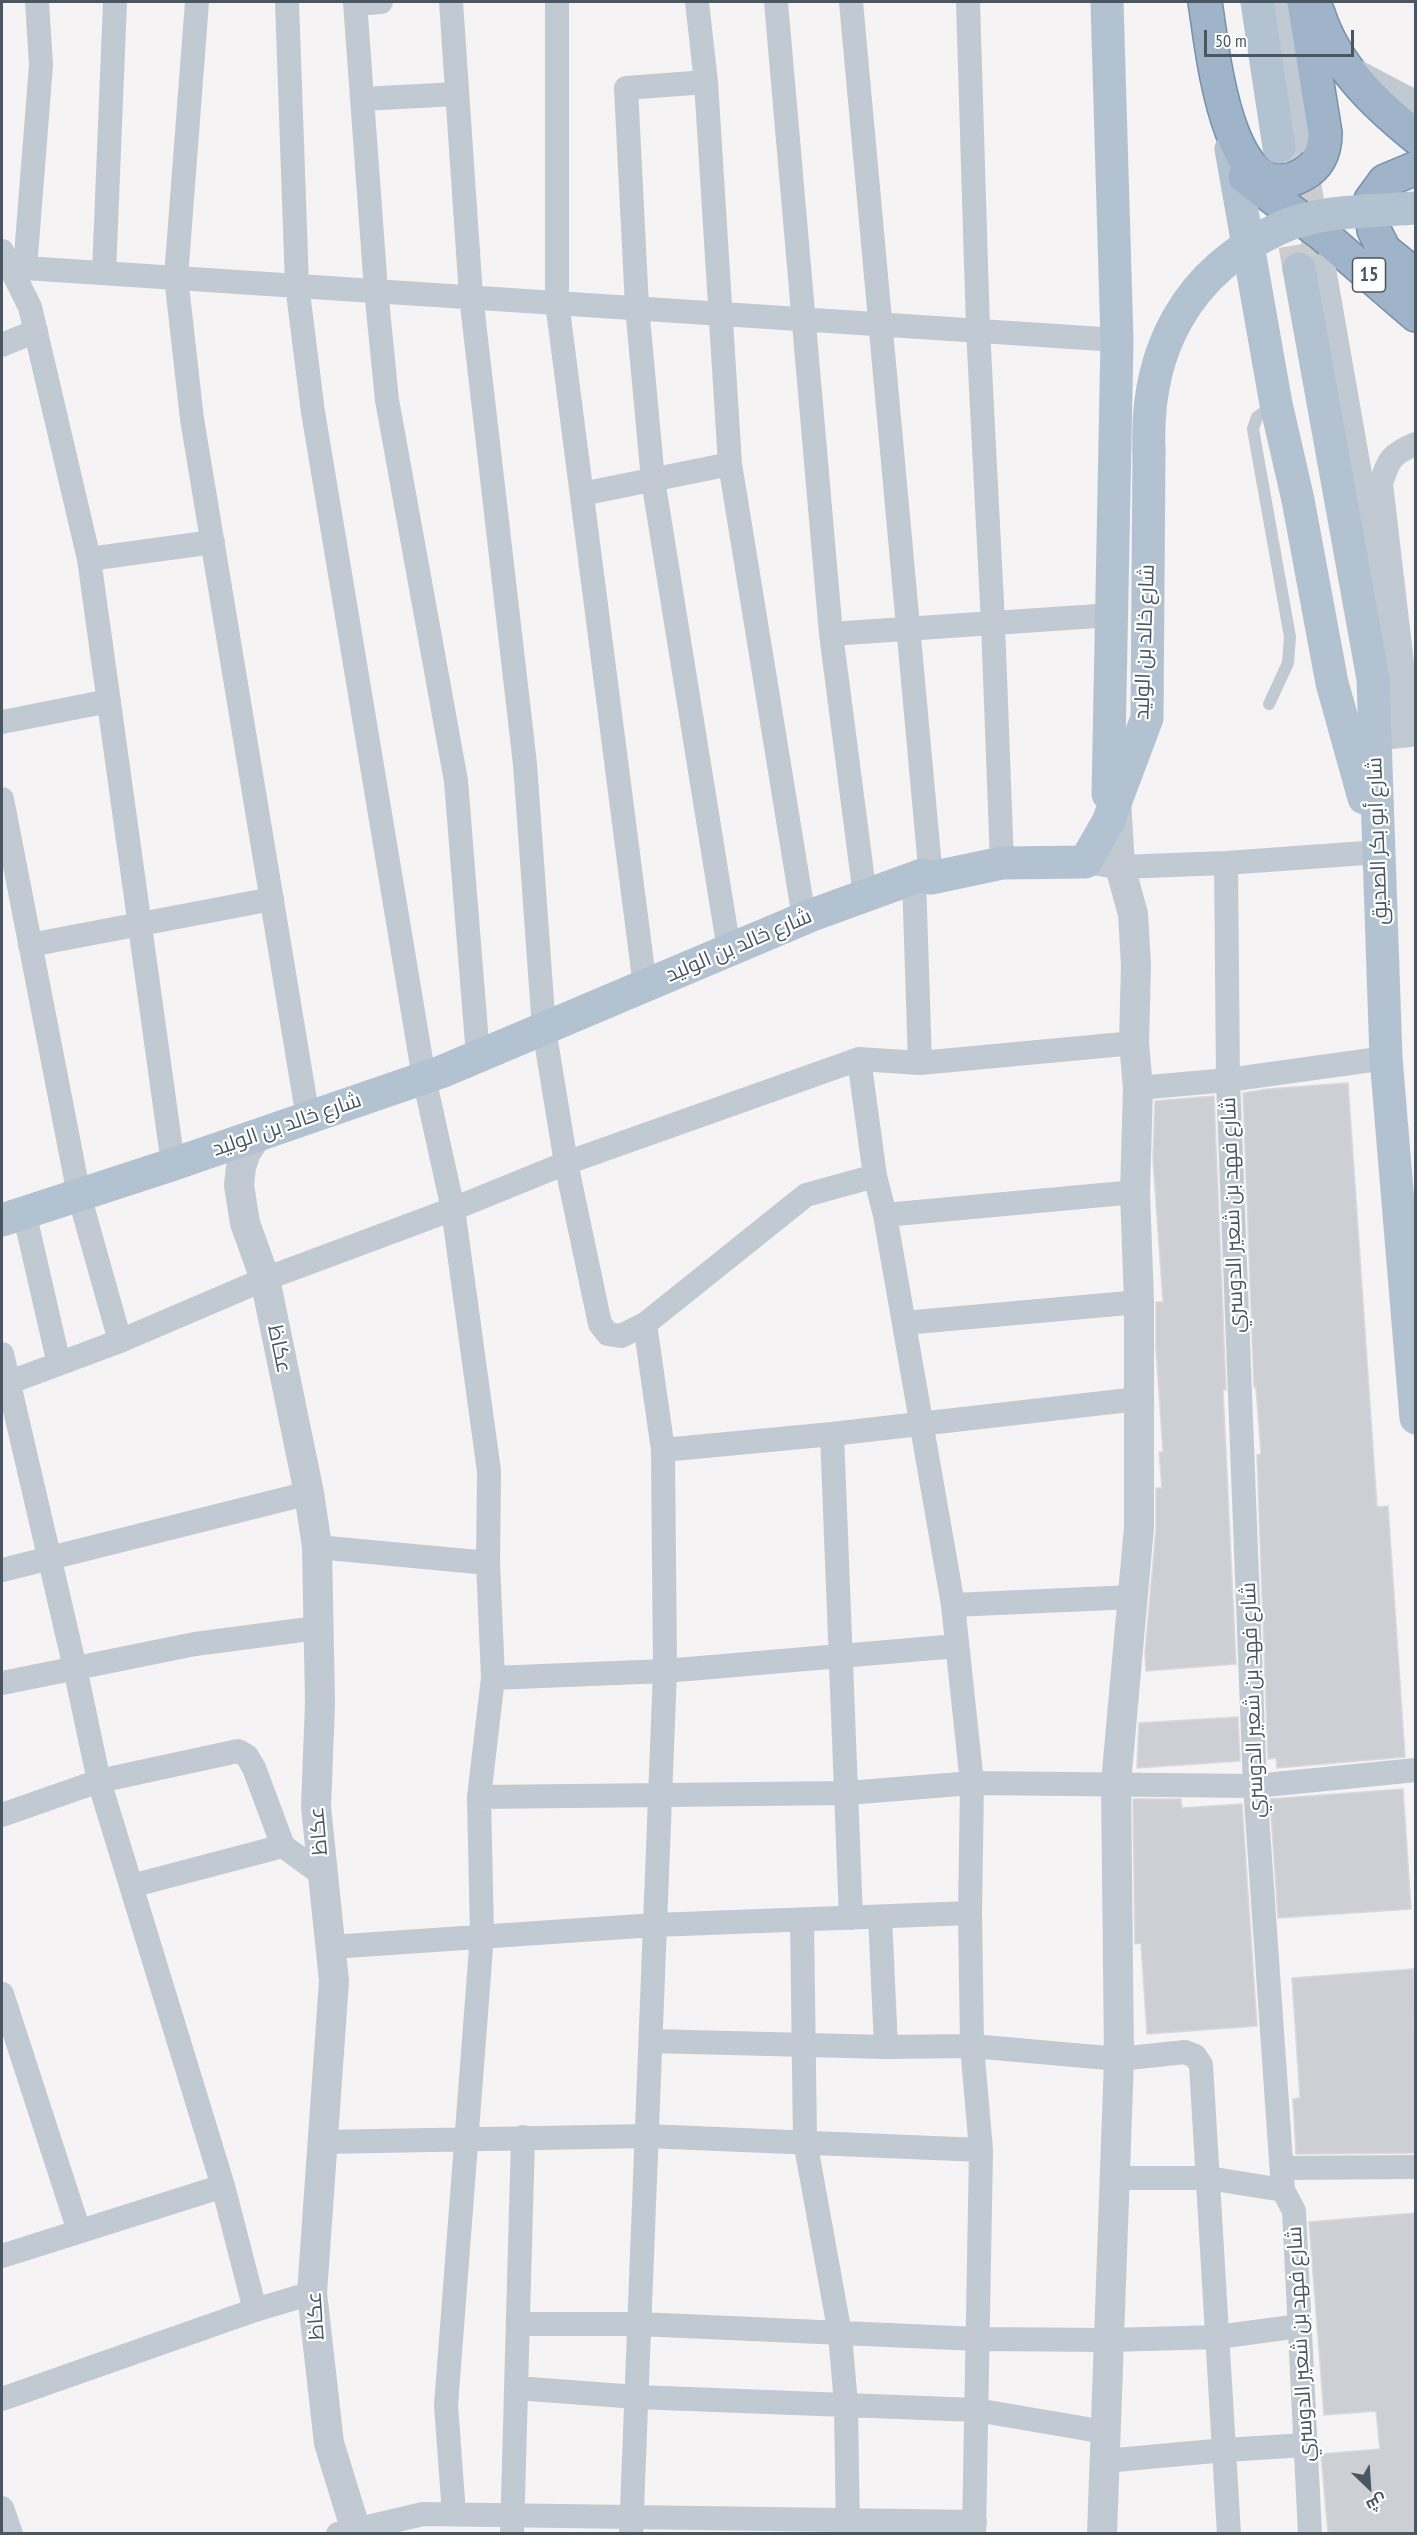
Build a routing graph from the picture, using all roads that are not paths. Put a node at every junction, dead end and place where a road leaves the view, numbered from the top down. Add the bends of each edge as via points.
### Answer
1 (37, 2) edge
2 (115, 2) edge
3 (197, 2) edge
4 (287, 2) edge
5 (381, 2) edge
6 (451, 2) edge
7 (557, 2) edge
8 (697, 2) edge
9 (776, 2) edge
10 (851, 2) edge
11 (968, 2) edge
12 (1107, 2) edge
13 (1205, 2) edge
14 (1257, 2) edge
15 (1274, 2) edge
16 (1304, 2) edge
17 (1314, 2) edge
18 (355, 3) edge
19 (1344, 68) junction
20 (706, 82) junction
21 (457, 94) junction
22 (362, 99) junction
23 (1416, 106) edge
24 (1225, 115) junction
25 (1416, 137) edge
26 (1288, 143) joint
27 (1416, 168) edge
28 (1416, 208) edge
29 (12, 262) edge
30 (1310, 269) joint
31 (104, 273) junction
32 (1416, 276) edge
33 (176, 277) junction
34 (297, 285) junction
35 (376, 290) junction
36 (471, 296) junction
37 (558, 302) junction
38 (637, 307) junction
39 (721, 312) junction
40 (1416, 315) edge
41 (804, 318) junction
42 (880, 323) junction
43 (978, 329) junction
44 (36, 331) junction
45 (1117, 340) junction
46 (2, 345) edge
47 (1276, 404) junction
48 (1416, 444) edge
49 (730, 464) junction
50 (653, 480) junction
51 (582, 494) junction
52 (213, 542) junction
53 (89, 559) junction
54 (1112, 615) junction
55 (993, 623) junction
56 (908, 629) junction
57 (831, 634) junction
58 (109, 701) junction
59 (1269, 704) dead end
60 (2, 722) edge
61 (1413, 732) edge
62 (2, 799) edge
63 (1112, 811) junction
64 (1379, 852) junction
65 (1085, 862) junction
66 (1002, 863) junction
67 (1226, 863) junction
68 (1120, 867) junction
69 (923, 878) junction
70 (865, 896) junction
71 (272, 899) junction
72 (804, 918) junction
73 (140, 924) junction
74 (30, 945) junction
75 (729, 950) junction
76 (645, 986) junction
77 (544, 1029) junction
78 (1134, 1043) junction
79 (478, 1056) junction
80 (1386, 1058) junction
81 (859, 1059) junction
82 (920, 1062) junction
83 (424, 1078) junction
84 (1228, 1080) junction
85 (1138, 1088) junction
86 (308, 1118) junction
87 (256, 1136) junction
88 (566, 1163) junction
89 (173, 1164) junction
90 (875, 1176) junction
91 (1136, 1192) junction
92 (79, 1195) junction
93 (453, 1209) junction
94 (885, 1215) junction
95 (13, 1216) edge
96 (265, 1279) junction
97 (1139, 1302) junction
98 (904, 1323) junction
99 (645, 1324) junction
100 (120, 1341) junction
101 (2, 1354) edge
102 (59, 1364) junction
103 (1415, 1376) edge
104 (5, 1383) edge
105 (1138, 1399) junction
106 (1416, 1418) edge
107 (921, 1424) junction
108 (832, 1434) junction
109 (663, 1450) junction
110 (309, 1493) junction
111 (317, 1547) junction
112 (50, 1559) junction
113 (488, 1563) junction
114 (2, 1570) edge
115 (1133, 1597) junction
116 (952, 1605) junction
117 (317, 1628) junction
118 (957, 1646) junction
119 (843, 1657) junction
120 (75, 1668) junction
121 (666, 1671) junction
122 (493, 1678) junction
123 (2, 1683) edge
124 (1416, 1770) edge
125 (99, 1781) junction
126 (1116, 1783) junction
127 (972, 1784) junction
128 (1255, 1786) junction
129 (847, 1792) junction
130 (661, 1795) junction
131 (479, 1797) junction
132 (2, 1815) edge
133 (283, 1846) junction
134 (323, 1875) junction
135 (131, 1886) junction
136 (970, 1913) junction
137 (880, 1917) junction
138 (851, 1918) junction
139 (802, 1920) junction
140 (655, 1925) junction
141 (482, 1935) junction
142 (330, 1947) junction
143 (2, 1994) edge
144 (651, 2041) junction
145 (804, 2045) junction
146 (972, 2046) junction
147 (886, 2047) junction
148 (1119, 2059) junction
149 (647, 2136) junction
150 (523, 2137) junction
151 (465, 2138) junction
152 (805, 2141) junction
153 (323, 2142) junction
154 (981, 2150) junction
155 (1416, 2167) edge
156 (1115, 2178) junction
157 (1208, 2178) junction
158 (1282, 2179) junction
159 (223, 2186) junction
160 (78, 2231) junction
161 (2, 2256) edge
162 (312, 2293) junction
163 (255, 2310) junction
164 (518, 2324) junction
165 (639, 2324) junction
166 (1299, 2326) junction
167 (840, 2334) junction
168 (1218, 2337) junction
169 (978, 2339) junction
170 (1109, 2340) junction
171 (516, 2388) junction
172 (637, 2397) junction
173 (2, 2399) edge
174 (846, 2404) junction
175 (976, 2410) junction
176 (1106, 2432) junction
177 (1305, 2445) junction
178 (1225, 2450) junction
179 (1105, 2461) junction
180 (454, 2514) junction
181 (512, 2524) edge
182 (631, 2526) edge
183 (848, 2527) edge
184 (975, 2528) edge
185 (350, 2532) edge
186 (1102, 2534) edge
187 (1229, 2534) edge
188 (1310, 2534) edge

1 - 29 street via 41,65
2 - 31 street
3 - 33 street
4 - 34 street
5 - 18 street
6 - 21 street
7 - 37 street
8 - 20 street
9 - 41 street
10 - 42 street
11 - 43 street
12 - 45 main road
13 - 24 highway
14 - 26 main road
15 - 26 street
16 - 24 highway via 1325,133 1316,165 1286,180 1264,177 1247,162
17 - 19 highway via 1322,28
18 - 22 street
19 - 23 street
19 - 25 highway via 1384,112
20 - 38 street via 626,88
20 - 39 street
21 - 22 street
21 - 36 street
22 - 35 street
24 - 40 highway, 15 via 1245,177 1322,234
24 - 47 main road
27 - 32 highway via 1385,181 1371,200 1374,230 1384,250
28 - 63 main road, شارع خالد بن الوليد, bridge via 1334,214 1281,228 1230,258 1200,286 1178,318 1152,385 1148,422 1147,718
29 - 31 street
29 - 44 street
30 - 61 street via 1381,611 1391,734
30 - 64 main road, شارع أبو بكر الصديق via 1372,679
31 - 33 street
33 - 34 street
33 - 52 street via 192,418
34 - 35 street
34 - 83 street via 313,412
35 - 36 street
35 - 79 street via 387,400 456,781
36 - 37 street
36 - 77 street via 525,764
37 - 38 street
37 - 51 street
38 - 39 street
38 - 50 street
39 - 41 street
39 - 49 street
41 - 42 street
41 - 57 street
42 - 43 street
42 - 56 street
43 - 45 street
43 - 55 street
44 - 46 street
44 - 53 street
45 - 54 main road
47 - 59 lane via 1257,417 1254,429 1290,637 1288,663
47 - 64 main road via 1332,683
48 - 61 street via 1388,461 1382,484
49 - 50 street
49 - 72 street
50 - 51 street
50 - 75 street
51 - 76 street
52 - 53 street
52 - 71 street
53 - 58 street
54 - 55 street
54 - 63 main road
55 - 56 street
55 - 66 street
56 - 57 street
56 - 69 street
57 - 70 street
58 - 60 street
58 - 73 street
62 - 74 street
63 - 65 main road, شارع خالد بن الوليد
63 - 68 street
64 - 67 street
64 - 80 main road, شارع أبو بكر الصديق
65 - 66 main road, شارع خالد بن الوليد
65 - 68 street
66 - 69 main road, شارع خالد بن الوليد
67 - 68 street
67 - 84 street, شارع فهد بن شعير الدوسري
68 - 78 street via 1133,914
69 - 70 main road, شارع خالد بن الوليد
69 - 82 street
70 - 72 main road, شارع خالد بن الوليد
71 - 73 street
71 - 86 street
72 - 75 main road, شارع خالد بن الوليد
73 - 74 street
73 - 89 street
74 - 92 street
75 - 76 main road, شارع خالد بن الوليد
76 - 77 main road, شارع خالد بن الوليد
77 - 79 main road, شارع خالد بن الوليد
77 - 88 street
78 - 82 street
78 - 85 street
79 - 83 main road, شارع خالد بن الوليد
80 - 84 street
80 - 103 main road, شارع أبو بكر الصديق
81 - 82 street
81 - 88 street
81 - 90 street
83 - 86 main road, شارع خالد بن الوليد
83 - 93 street
84 - 85 street
84 - 128 street, شارع فهد بن شعير الدوسري
85 - 91 street
86 - 87 main road, شارع خالد بن الوليد
87 - 89 main road, شارع خالد بن الوليد
87 - 96 street, عكاظ via 246,1152 239,1185 245,1223
88 - 93 street
88 - 99 street via 600,1324 608,1334 621,1336
89 - 92 main road, شارع خالد بن الوليد
90 - 94 street
90 - 99 street via 806,1195
91 - 94 street
91 - 97 street
92 - 95 main road, شارع خالد بن الوليد
92 - 100 street
93 - 96 street
93 - 113 street via 489,1471
94 - 98 street
95 - 102 street
96 - 100 street
96 - 110 street, عكاظ
97 - 98 street
97 - 105 street
98 - 107 street
99 - 109 street
100 - 102 street
101 - 104 street
102 - 104 street
103 - 106 main road, شارع أبو بكر الصديق
104 - 112 street
105 - 107 street
105 - 115 street via 1139,1527
107 - 108 street
107 - 116 street
108 - 109 street
108 - 119 street
109 - 121 street
110 - 111 street, عكاظ
110 - 112 street
111 - 113 street
111 - 117 street, عكاظ
112 - 114 street
112 - 120 street
113 - 122 street
115 - 116 street
115 - 126 street
116 - 118 street
117 - 120 street via 195,1644
117 - 134 street, عكاظ via 320,1703 316,1807
118 - 119 street
118 - 127 street
119 - 121 street
119 - 129 street
120 - 123 street
120 - 125 street
121 - 122 street
121 - 130 street
122 - 131 street
124 - 128 street
125 - 132 street
125 - 133 street via 238,1751 248,1756 254,1768
125 - 135 street
126 - 127 street
126 - 128 street
126 - 148 street
127 - 129 street
127 - 136 street
128 - 158 street, شارع فهد بن شعير الدوسري
129 - 130 street
129 - 138 street
130 - 131 street
130 - 140 street
131 - 141 street
133 - 134 street
133 - 135 street
134 - 142 street, عكاظ
135 - 159 street
136 - 137 street
136 - 146 street
137 - 138 street
137 - 147 street
138 - 139 street
139 - 140 street
139 - 145 street
140 - 141 street
140 - 144 street
141 - 142 street
141 - 151 street
142 - 153 street, عكاظ via 334,1981
143 - 160 street
144 - 145 street
144 - 149 street
145 - 147 street
145 - 152 street
146 - 147 street
146 - 148 street
146 - 154 street
148 - 156 street
148 - 157 street via 1185,2052 1195,2056 1201,2065
149 - 150 street
149 - 152 street
149 - 165 street
150 - 151 street
150 - 164 street
151 - 153 street
151 - 180 street via 446,2405
152 - 154 street
152 - 167 street
153 - 162 street, عكاظ
154 - 169 street
155 - 158 street
156 - 157 street
156 - 170 street
157 - 158 street
157 - 168 street
158 - 166 street, شارع فهد بن شعير الدوسري via 1294,2211
159 - 160 street
159 - 163 street
160 - 161 street
162 - 163 street
162 - 185 street, عكاظ via 329,2443
163 - 173 street
164 - 165 street
164 - 171 street
165 - 167 street
165 - 172 street
166 - 168 street
166 - 177 street, شارع فهد بن شعير الدوسري
167 - 169 street
167 - 174 street
168 - 170 street
168 - 178 street
169 - 170 street
169 - 175 street
170 - 176 street
171 - 172 street
171 - 181 street
172 - 174 street
172 - 182 street
174 - 175 street
174 - 183 street
175 - 176 street
175 - 184 street
176 - 179 street
177 - 178 street
177 - 188 street, شارع فهد بن شعير الدوسري
178 - 179 street
178 - 187 street
179 - 186 street
180 - 181 street
180 - 185 street via 423,2514
181 - 182 street
182 - 183 street
183 - 184 street

